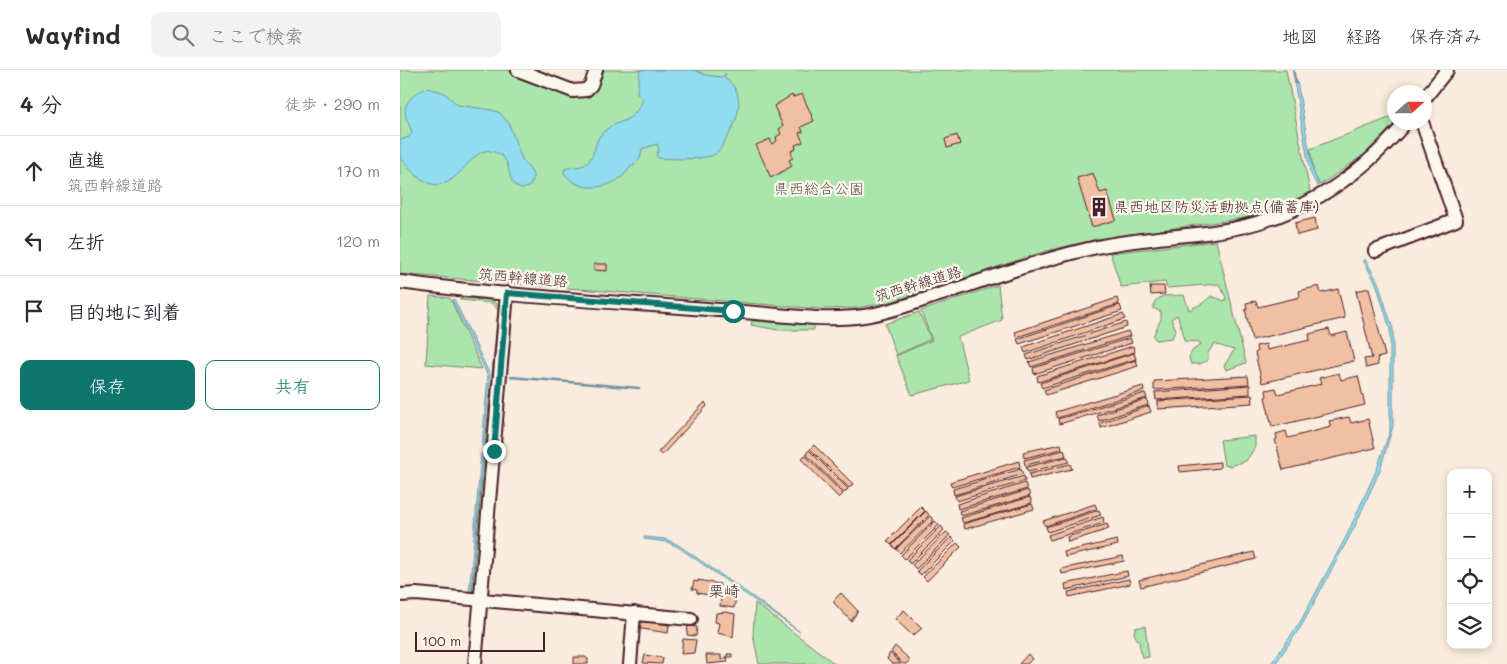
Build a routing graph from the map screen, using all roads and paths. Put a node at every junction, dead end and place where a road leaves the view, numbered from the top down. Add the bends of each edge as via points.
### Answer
1 (518, 70) edge
2 (596, 70) edge
3 (1446, 70) edge
4 (1432, 88) edge
5 (1399, 130) edge
6 (1425, 130) edge
7 (1375, 251) dead end
8 (400, 282) edge
9 (507, 293) junction
10 (400, 595) edge
11 (480, 600) junction
12 (634, 613) junction
13 (691, 619) dead end
14 (475, 664) edge
15 (630, 664) edge

1 - 2 street via 573,91 586,90
3 - 4 street
5 - 9 street, 筑西幹線道路 via 1384,149 1358,171 1317,198 1267,220 1213,232 1099,247 1042,261 874,314 829,319
6 - 7 street via 1456,220
8 - 9 street, 筑西幹線道路
9 - 11 street
10 - 11 street
11 - 12 street
11 - 14 street
12 - 13 street
12 - 15 street

